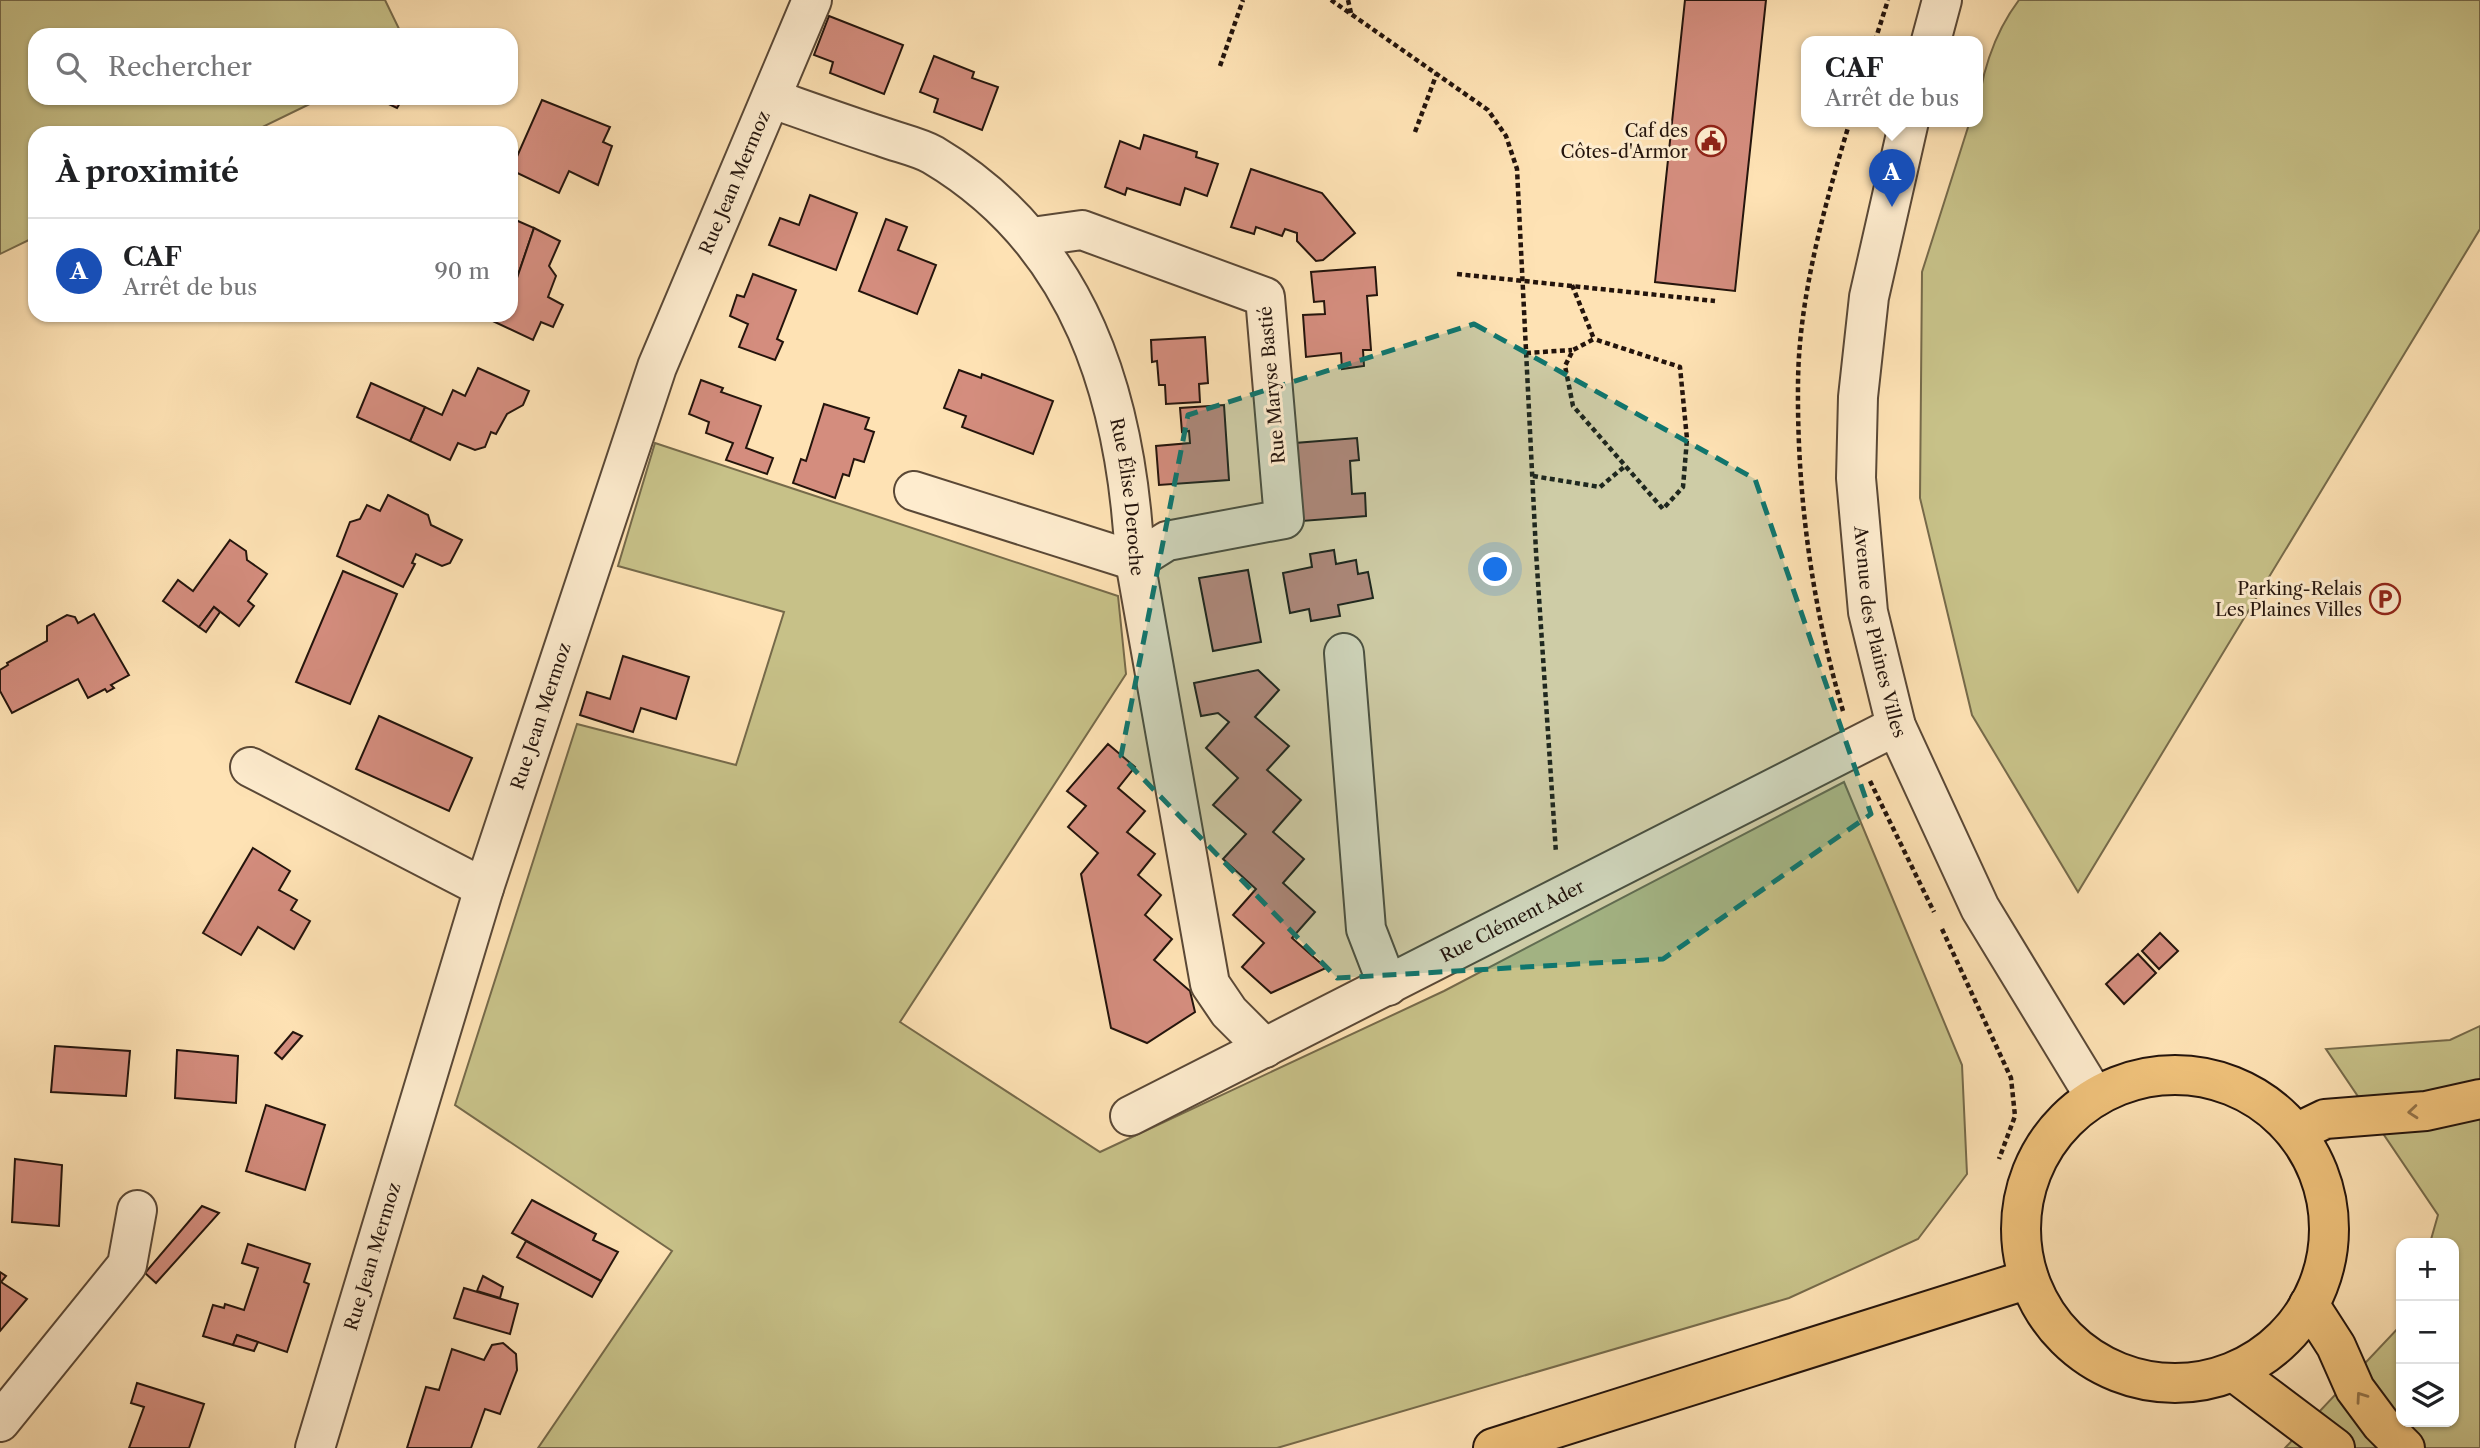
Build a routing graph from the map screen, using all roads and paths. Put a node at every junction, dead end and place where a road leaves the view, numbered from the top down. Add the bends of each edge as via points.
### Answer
1 (812, 0) edge
2 (1243, 0) edge
3 (1331, 0) edge
4 (1348, 0) edge
5 (1888, 0) edge
6 (1942, 0) edge
7 (1351, 14) junction
8 (1877, 36) edge
9 (1932, 36) edge
10 (1220, 66) dead end
11 (1437, 72) junction
12 (773, 99) junction
13 (1908, 127) edge
14 (1415, 132) dead end
15 (1032, 237) junction
16 (1457, 274) dead end
17 (1523, 279) junction
18 (1572, 285) junction
19 (1716, 301) dead end
20 (1594, 339) junction
21 (1573, 350) junction
22 (1526, 353) junction
23 (1624, 467) junction
24 (1532, 476) junction
25 (914, 491) dead end
26 (1135, 561) junction
27 (1344, 653) dead end
28 (1896, 726) junction
29 (250, 767) dead end
30 (1866, 774) dead end
31 (484, 888) junction
32 (1559, 899) junction
33 (1936, 916) dead end
34 (1941, 928) dead end
35 (1388, 986) junction
36 (1265, 1048) junction
37 (2095, 1097) junction
38 (2480, 1099) edge
39 (1130, 1116) dead end
40 (2296, 1133) junction
41 (1999, 1159) dead end
42 (137, 1210) dead end
43 (2029, 1279) junction
44 (2309, 1304) junction
45 (2238, 1375) junction
46 (0, 1422) edge
47 (315, 1448) edge
48 (1493, 1448) edge
49 (2335, 1448) edge
50 (2405, 1448) edge

1 - 12 street, Rue Jean Mermoz
2 - 10 path
3 - 7 path
4 - 7 path
5 - 8 path
6 - 9 street
7 - 11 path
11 - 14 path
11 - 17 path via 1488,110 1506,136 1517,170
12 - 15 street, Rue Élise Deroche via 931,154 972,183
12 - 31 street, Rue Jean Mermoz via 657,367
13 - 28 street, Avenue des Plaines Villes via 1869,297 1858,397 1856,478 1868,612
15 - 26 street, Rue Élise Deroche via 1078,306 1107,380 1133,512
15 - 26 street, Rue Maryse Bastié via 1082,230 1265,297 1284,519 1167,541
16 - 17 path
17 - 18 path
17 - 22 path
18 - 19 path
18 - 20 path
20 - 21 path
20 - 23 path via 1680,366 1687,439 1683,487 1662,509
21 - 22 path
21 - 23 path via 1565,366 1573,406
22 - 24 path
23 - 24 path via 1600,487
24 - 32 path
25 - 26 street
26 - 36 street, Rue Élise Deroche via 1210,984 1229,1012
27 - 35 street via 1366,929
28 - 32 street, Rue Clément Ader
28 - 37 street, Avenue des Plaines Villes via 1980,908
29 - 31 street
30 - 33 path
31 - 47 street, Rue Jean Mermoz
32 - 35 street, Rue Clément Ader
34 - 41 path via 2011,1078 2015,1116
35 - 36 street, Rue Clément Ader
36 - 39 street, Rue Clément Ader
37 - 40 main road via 2147,1078 2180,1075 2224,1082 2264,1102
37 - 43 main road via 2062,1123 2038,1157 2024,1196 2021,1238
38 -> 40 main road via 2427,1111 2325,1119
40 - 44 main road via 2320,1176 2330,1224 2324,1273
42 - 46 street via 127,1265
43 - 45 main road via 2049,1319 2080,1351 2119,1373 2162,1384
43 - 48 main road
44 - 45 main road via 2303,1317
50 -> 44 main road via 2355,1390 2336,1346
45 - 49 main road

